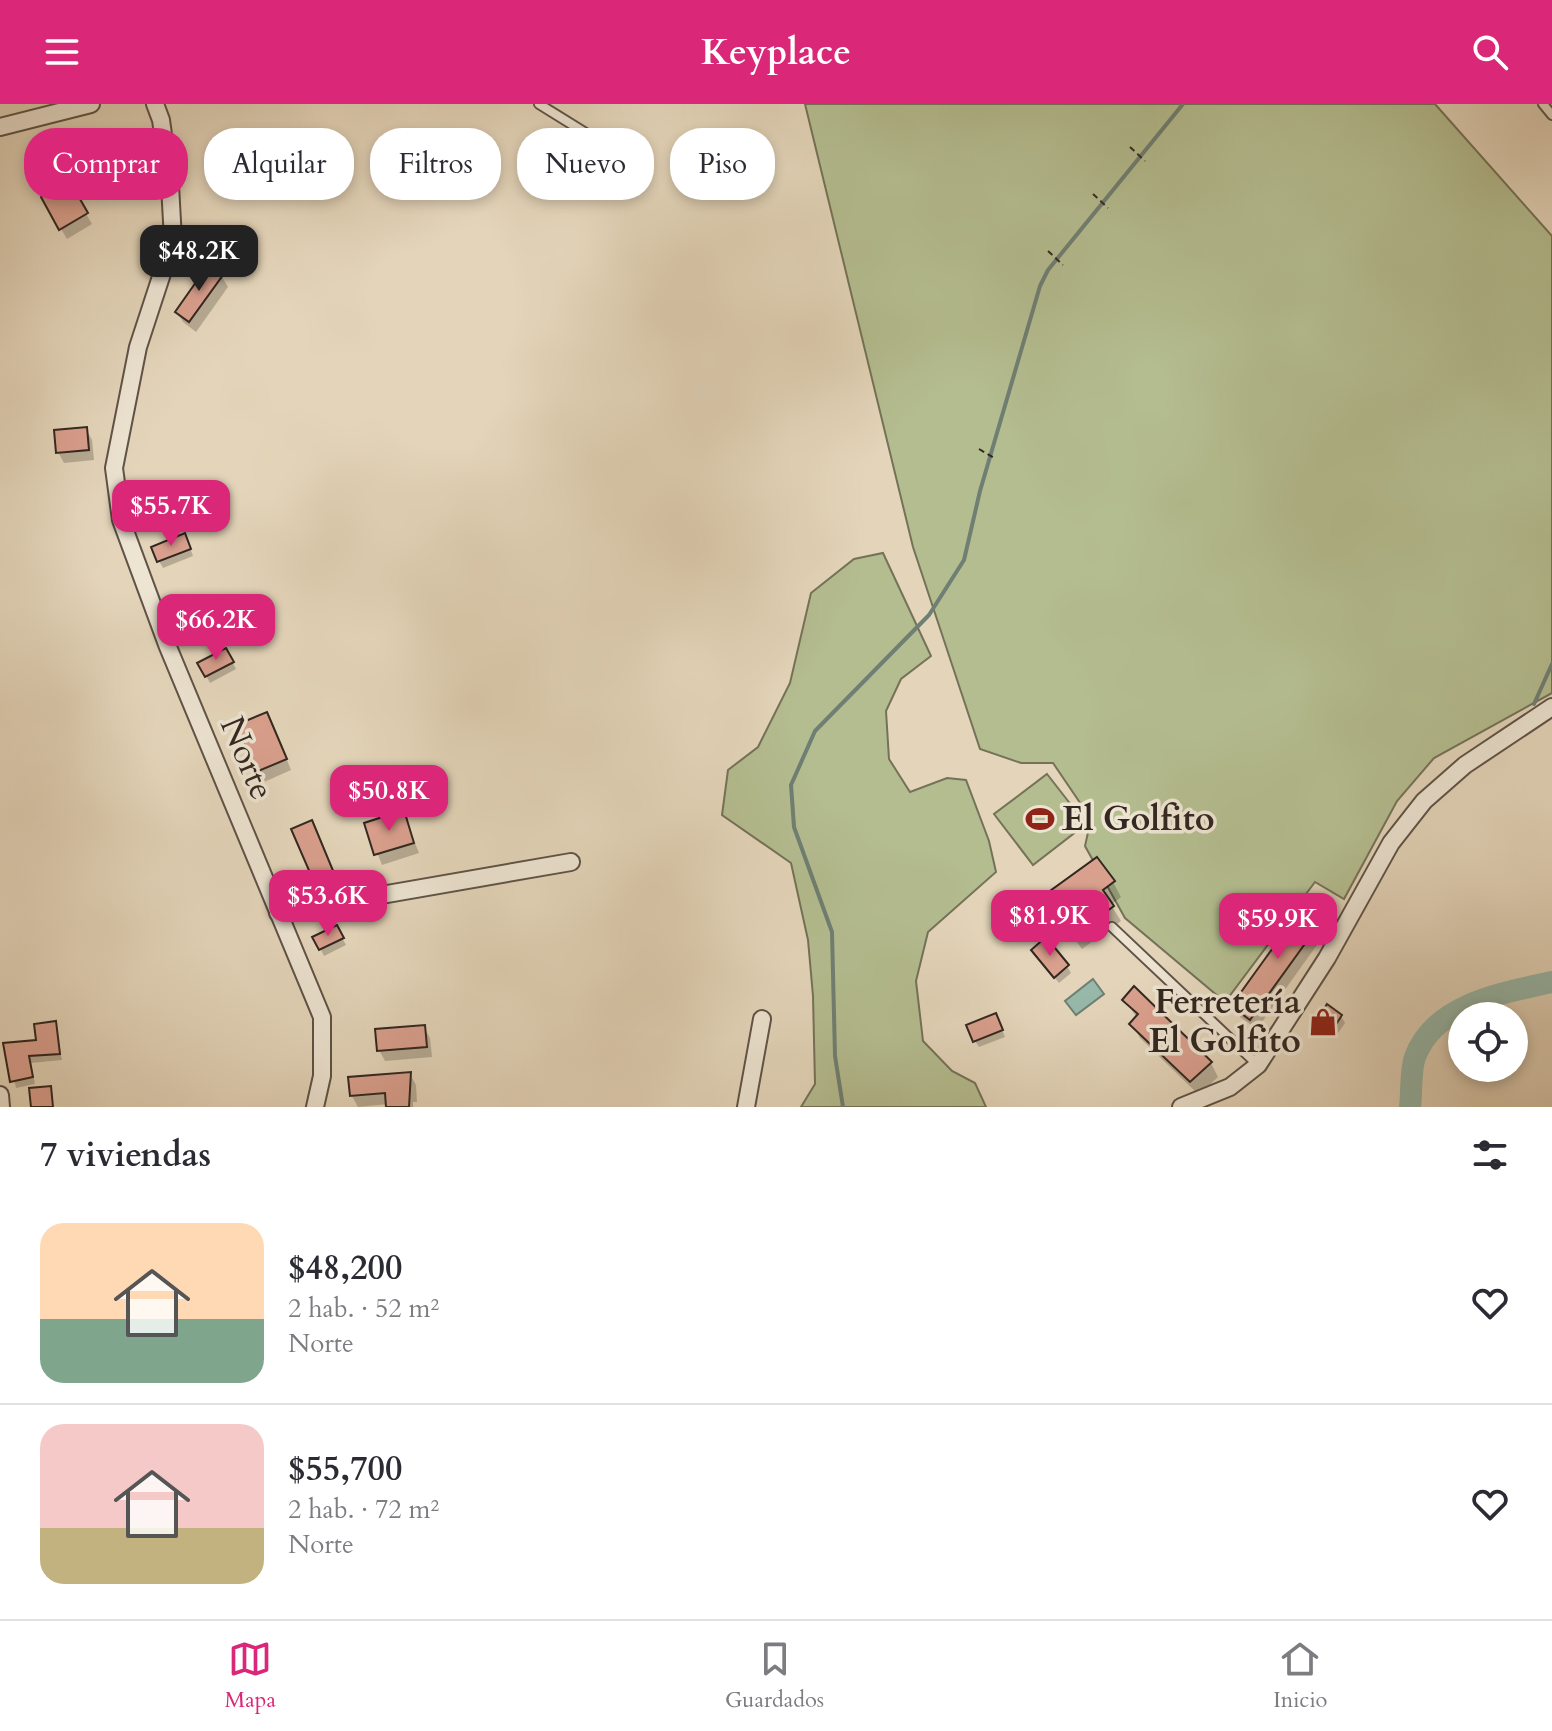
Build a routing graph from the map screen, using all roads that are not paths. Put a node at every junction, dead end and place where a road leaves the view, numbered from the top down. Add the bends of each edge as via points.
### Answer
1 (91, 104) edge
2 (155, 104) edge
3 (539, 104) edge
4 (1543, 104) edge
5 (1552, 115) edge
6 (0, 127) edge
7 (578, 128) edge
8 (1552, 707) edge
9 (571, 862) dead end
10 (278, 913) junction
11 (1112, 927) dead end
12 (762, 1019) dead end
13 (1258, 1065) junction
14 (0, 1095) edge
15 (1, 1107) edge
16 (315, 1107) edge
17 (746, 1107) edge
18 (1181, 1107) edge

1 - 6 street
2 - 10 street, Norte via 170,185 173,240 138,347 114,468 121,520
3 - 7 lane
4 - 5 lane
8 - 13 street via 1465,765 1424,801 1391,843 1327,958
9 - 10 street
10 - 16 street, Norte via 322,1017 322,1076
11 - 13 lane
12 - 17 street
13 - 18 street via 1230,1087
14 - 15 street

